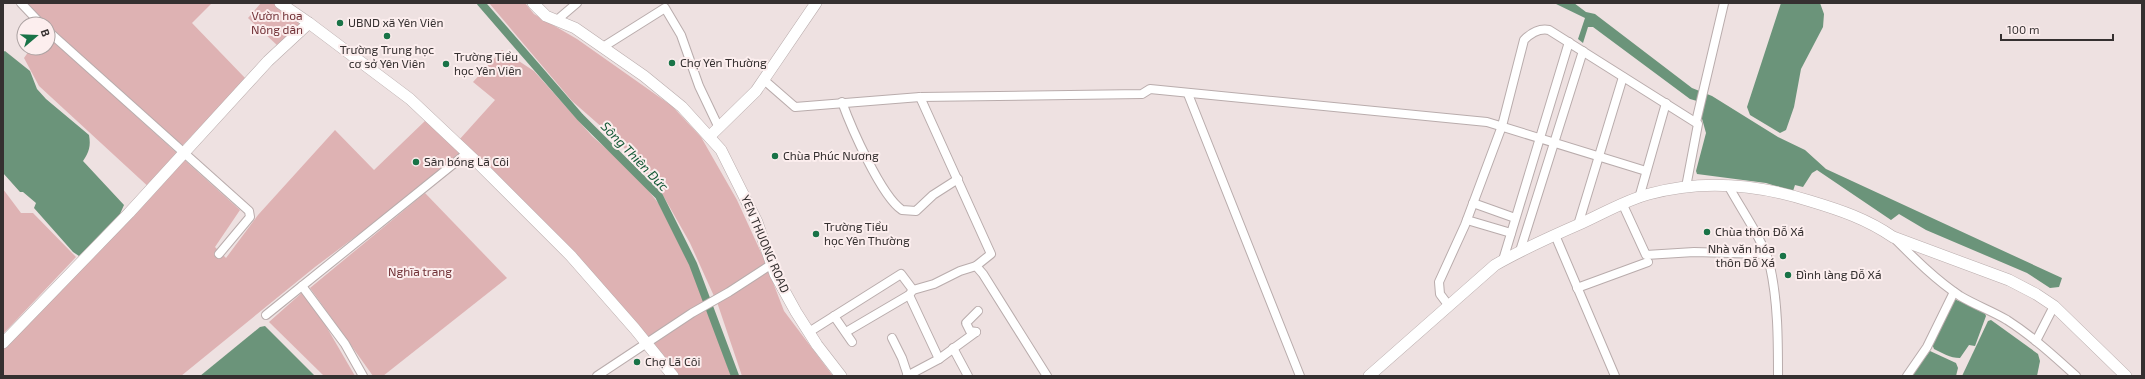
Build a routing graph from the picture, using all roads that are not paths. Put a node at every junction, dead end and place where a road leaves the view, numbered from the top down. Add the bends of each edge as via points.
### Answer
1 (20, 3) edge
2 (280, 3) edge
3 (532, 3) edge
4 (577, 3) edge
5 (816, 3) edge
6 (1724, 3) edge
7 (33, 16) edge
8 (557, 20) junction
9 (309, 22) junction
10 (56, 39) edge
11 (1569, 42) junction
12 (603, 47) junction
13 (1583, 51) junction
14 (1624, 76) junction
15 (764, 80) junction
16 (1188, 94) junction
17 (920, 97) junction
18 (842, 102) junction
19 (1666, 103) junction
20 (1696, 122) junction
21 (1502, 126) junction
22 (719, 128) junction
23 (710, 136) junction
24 (1539, 137) junction
25 (1555, 142) junction
26 (183, 152) junction
27 (467, 153) junction
28 (1599, 156) junction
29 (1646, 171) junction
30 (958, 179) junction
31 (1728, 185) junction
32 (1686, 187) junction
33 (1639, 198) junction
34 (1473, 203) junction
35 (1623, 205) junction
36 (1515, 218) junction
37 (1467, 220) junction
38 (1578, 225) junction
39 (1511, 233) junction
40 (1555, 235) junction
41 (1893, 237) junction
42 (1520, 251) junction
43 (219, 254) dead end
44 (1765, 254) junction
45 (1503, 260) junction
46 (1648, 262) dead end
47 (772, 264) junction
48 (976, 266) junction
49 (302, 286) junction
50 (1577, 288) junction
51 (1954, 292) junction
52 (911, 293) junction
53 (1449, 306) junction
54 (2054, 306) junction
55 (978, 311) dead end
56 (266, 315) dead end
57 (834, 316) junction
58 (808, 332) junction
59 (846, 332) junction
60 (892, 338) dead end
61 (2036, 341) junction
62 (852, 342) dead end
63 (3, 343) edge
64 (646, 343) junction
65 (953, 348) junction
66 (939, 359) junction
67 (671, 375) edge
68 (363, 376) edge
69 (597, 376) edge
70 (841, 376) edge
71 (908, 376) edge
72 (968, 376) edge
73 (1047, 376) edge
74 (1300, 376) edge
75 (1370, 376) edge
76 (1615, 376) edge
77 (1778, 376) edge
78 (1907, 376) edge
79 (2076, 376) edge
80 (2126, 376) edge

1 - 7 street
2 - 9 main road
3 - 8 main road, YEN THUONG ROAD via 546,16
4 - 8 street
5 - 15 main road
6 - 20 street
8 - 12 main road, YEN THUONG ROAD via 575,28
9 - 26 main road via 268,61
9 - 27 main road via 410,99
10 - 26 street
11 - 13 street
11 - 21 street via 1544,29 1533,32 1524,40
11 - 24 street
12 - 22 street via 665,8 681,35 699,86
12 - 23 main road, YEN THUONG ROAD via 682,107
13 - 14 street
13 - 25 street
14 - 19 street
14 - 28 street
15 - 18 street via 795,107
15 - 22 main road
16 - 17 street via 1150,89 1142,94
16 - 21 street via 1400,112
16 - 74 street
17 - 18 street
17 - 30 street
18 - 30 street via 848,120 888,196 902,210 916,211 933,195
19 - 20 street
19 - 29 street
20 - 32 street via 1698,128
21 - 24 street
21 - 34 street
22 - 23 main road
23 - 47 main road, YEN THUONG ROAD via 722,150 757,222
24 - 25 street
24 - 36 street
25 - 28 street
25 - 42 street
26 - 43 street via 249,211 250,217
26 - 63 main road
27 - 49 street
27 - 64 main road via 571,256
28 - 29 street
28 - 38 street
29 - 33 street
30 - 48 street via 991,254
31 - 32 main road
31 - 41 main road via 1744,185 1792,195 1850,213
31 - 44 street
32 - 33 main road via 1647,194
33 - 35 main road
34 - 36 street
34 - 37 street
35 - 38 main road
35 - 44 street via 1646,254
36 - 39 street
37 - 39 street
37 - 53 street via 1439,282 1440,294
38 - 40 main road
39 - 45 street
40 - 42 main road
40 - 50 street
41 - 51 street via 1921,265
41 - 54 main road via 2009,280
42 - 45 main road
44 - 77 street via 1770,266 1778,332
45 - 53 main road
46 - 50 street
47 - 58 main road, YEN THUONG ROAD
47 - 64 street
48 - 52 street
48 - 73 street
49 - 56 street
49 - 68 street via 344,344
50 - 76 street
51 - 61 street via 1997,314
51 - 78 street via 1928,347
52 - 57 street via 901,274
52 - 59 street
52 - 66 street
53 - 75 main road
54 - 61 street
54 - 80 main road
55 - 65 street via 966,323 970,331 976,332
57 - 58 street
57 - 59 street
58 - 70 main road, YEN THUONG ROAD
59 - 62 street
60 - 71 street
61 - 79 street
64 - 67 main road
64 - 69 street
65 - 66 street
65 - 72 street
66 - 71 street

